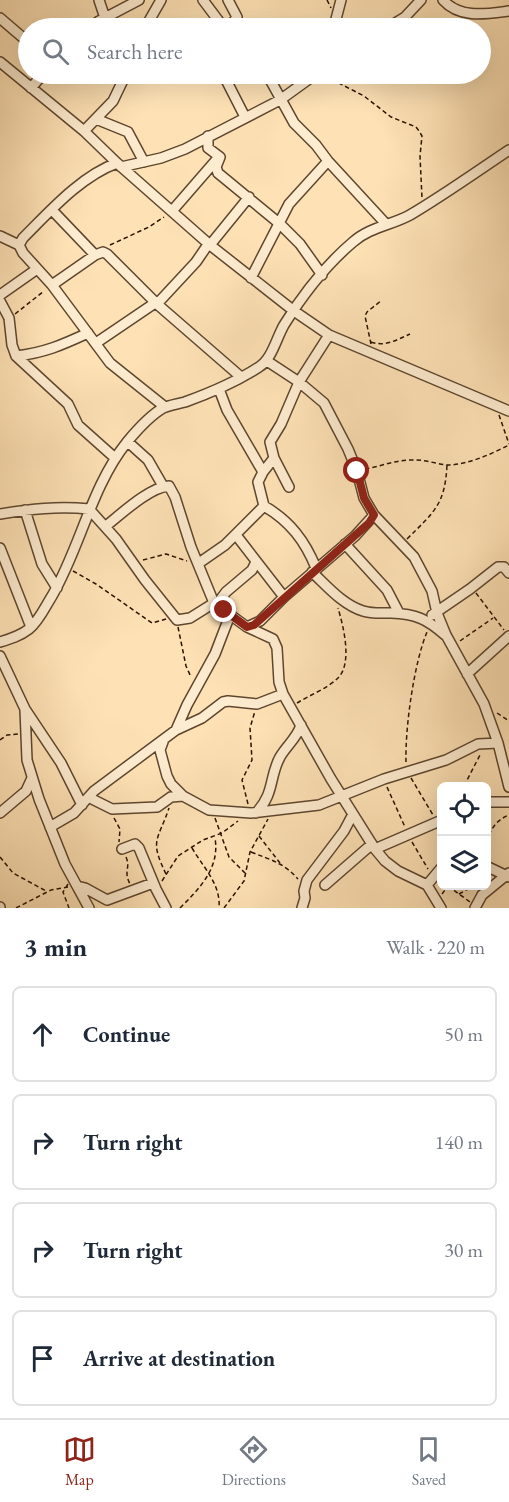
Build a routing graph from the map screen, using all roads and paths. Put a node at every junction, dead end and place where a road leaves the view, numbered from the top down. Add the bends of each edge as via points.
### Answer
1 (99, 0) edge
2 (139, 0) edge
3 (161, 0) edge
4 (203, 0) edge
5 (228, 0) edge
6 (341, 0) edge
7 (421, 0) edge
8 (443, 0) edge
9 (509, 11) edge
10 (0, 18) edge
11 (105, 18) joint
12 (151, 18) edge
13 (216, 18) edge
14 (236, 18) edge
15 (336, 18) edge
16 (403, 18) edge
17 (18, 33) edge
18 (0, 62) edge
19 (18, 77) edge
20 (26, 84) edge
21 (34, 84) edge
22 (121, 84) edge
23 (228, 84) edge
24 (272, 84) edge
25 (303, 84) edge
26 (339, 84) edge
27 (31, 88) junction
28 (280, 100) junction
29 (245, 117) junction
30 (96, 119) junction
31 (84, 131) junction
32 (208, 136) junction
33 (509, 150) edge
34 (219, 156) junction
35 (328, 161) junction
36 (144, 162) junction
37 (119, 165) junction
38 (249, 197) junction
39 (422, 208) junction
40 (52, 210) junction
41 (172, 211) junction
42 (280, 224) junction
43 (386, 224) junction
44 (0, 236) edge
45 (210, 244) junction
46 (19, 245) junction
47 (99, 254) junction
48 (37, 269) junction
49 (322, 275) junction
50 (251, 278) junction
51 (52, 285) junction
52 (0, 295) edge
53 (382, 300) dead end
54 (0, 301) edge
55 (156, 304) junction
56 (294, 311) junction
57 (9, 318) junction
58 (88, 333) junction
59 (410, 334) dead end
60 (329, 335) junction
61 (371, 342) junction
62 (96, 343) junction
63 (372, 354) junction
64 (16, 356) junction
65 (267, 361) junction
66 (242, 377) junction
67 (299, 382) junction
68 (219, 389) junction
69 (496, 405) junction
70 (165, 407) junction
71 (509, 411) edge
72 (128, 441) junction
73 (509, 445) edge
74 (115, 458) junction
75 (274, 458) junction
76 (447, 465) junction
77 (357, 471) junction
78 (263, 472) junction
79 (163, 486) junction
80 (289, 487) dead end
81 (264, 506) junction
82 (89, 509) junction
83 (25, 510) junction
84 (0, 514) edge
85 (374, 515) junction
86 (106, 526) junction
87 (236, 535) junction
88 (345, 544) junction
89 (402, 544) junction
90 (0, 548) edge
91 (133, 562) junction
92 (256, 562) junction
93 (199, 563) junction
94 (67, 568) junction
95 (314, 570) junction
96 (509, 573) edge
97 (57, 588) junction
98 (470, 590) junction
99 (333, 592) junction
100 (284, 597) junction
101 (215, 604) junction
102 (399, 613) junction
103 (437, 613) junction
104 (230, 615) junction
105 (175, 618) junction
106 (493, 618) junction
107 (428, 621) junction
108 (31, 627) junction
109 (247, 627) junction
110 (446, 635) junction
111 (509, 636) edge
112 (0, 642) edge
113 (451, 646) junction
114 (0, 656) edge
115 (467, 674) junction
116 (198, 687) junction
117 (284, 694) junction
118 (256, 704) junction
119 (291, 706) junction
120 (25, 709) junction
121 (301, 725) junction
122 (176, 730) junction
123 (25, 732) junction
124 (0, 740) edge
125 (163, 742) junction
126 (487, 743) junction
127 (498, 743) junction
128 (408, 772) junction
129 (467, 782) edge
130 (31, 786) junction
131 (509, 787) edge
132 (356, 791) junction
133 (179, 796) junction
134 (341, 796) junction
135 (90, 798) junction
136 (491, 802) edge
137 (509, 802) edge
138 (82, 805) junction
139 (209, 810) junction
140 (274, 812) junction
141 (351, 812) junction
142 (0, 813) edge
143 (252, 813) junction
144 (509, 815) edge
145 (437, 816) edge
146 (437, 822) edge
147 (50, 827) junction
148 (222, 833) junction
149 (214, 836) junction
150 (258, 836) junction
151 (489, 836) edge
152 (374, 846) junction
153 (191, 847) junction
154 (122, 849) dead end
155 (250, 852) junction
156 (0, 857) edge
157 (280, 864) junction
158 (491, 869) edge
159 (437, 872) edge
160 (209, 873) junction
161 (166, 874) junction
162 (246, 874) junction
163 (508, 875) edge
164 (72, 877) junction
165 (325, 885) dead end
166 (427, 885) junction
167 (77, 886) junction
168 (154, 886) junction
169 (65, 887) junction
170 (446, 890) edge
171 (453, 890) edge
172 (47, 892) junction
173 (486, 893) junction
174 (458, 894) junction
175 (303, 899) edge
176 (108, 904) edge
177 (439, 904) edge
178 (475, 907) edge
179 (16, 908) edge
180 (69, 908) edge
181 (89, 908) edge
182 (166, 908) edge
183 (180, 908) edge
184 (219, 908) edge
185 (224, 908) edge
186 (314, 908) edge

1 - 11 street
2 - 11 street
3 - 12 street
4 - 13 street
5 - 14 street
6 - 15 street
7 - 16 street
8 - 9 street via 457,12
10 - 17 street
18 - 19 street
20 - 27 street
21 - 27 street
22 - 30 street via 113,101
23 - 29 street
24 - 28 street
25 - 28 street
26 - 39 path via 419,131
27 - 31 street
28 - 29 street
28 - 35 street via 294,123
29 - 32 street
30 - 31 street
30 - 36 street via 128,132
31 - 37 street
32 - 34 street via 208,148
32 - 36 street via 180,151
33 - 39 street
34 - 38 street via 218,173
34 - 41 street
35 - 42 street via 293,198
35 - 43 street
36 - 37 street
37 - 40 street via 93,173
37 - 41 street
38 - 42 street
38 - 45 street
39 - 43 street
40 - 46 street
40 - 47 street
41 - 45 street
41 - 47 path
42 - 49 street
42 - 50 street
43 - 49 street via 353,242
44 - 46 street
45 - 50 street
45 - 55 street
46 - 48 street
47 - 51 street
47 - 55 street via 118,264
48 - 51 street
48 - 52 street
49 - 56 street
50 - 56 street
51 - 57 path
51 - 58 street
53 - 61 path via 365,316
54 - 57 street
55 - 62 street
55 - 66 street
56 - 60 street
56 - 65 street
57 - 64 street
58 - 62 street
58 - 64 street via 52,350
59 - 61 path via 387,344
60 - 63 street
60 - 67 street
61 - 63 path
62 - 70 street via 118,370
63 - 69 street
64 - 74 street via 68,404 78,425
65 - 66 street
65 - 67 street
66 - 68 street
67 - 75 street via 270,442
67 - 77 street via 324,403
68 - 70 street
68 - 78 street via 226,410
69 - 71 street
69 - 73 path
70 - 72 street
72 - 74 street
72 - 79 street via 148,459
73 - 76 path via 480,458
74 - 82 street
75 - 78 street
75 - 80 street
76 - 77 path via 400,460
76 - 89 path via 446,483 436,510
77 - 85 street via 364,498
78 - 81 street via 258,486
79 - 86 street
79 - 93 street via 169,486 175,497
81 - 87 street
81 - 95 street via 287,522 303,542
82 - 83 street
82 - 86 street
82 - 94 street
83 - 84 street
83 - 97 street via 42,564
85 - 88 street
85 - 89 street
86 - 91 street
87 - 92 street
87 - 93 street
88 - 95 street
88 - 102 street via 387,590
89 - 103 street via 414,557 432,591
90 - 108 street
91 - 93 path via 166,554
91 - 105 street
92 - 100 street
92 - 101 street
93 - 101 street
94 - 97 street
94 - 105 path via 152,623
95 - 99 street
95 - 100 street
96 - 98 street via 498,567
97 - 108 street
98 - 103 street
98 - 106 path
99 - 102 street via 365,612
99 - 119 path via 345,641 343,672
100 - 109 street via 260,621
101 - 104 street
101 - 105 street via 190,618
102 - 107 street
103 - 107 street
103 - 110 street
104 - 109 street
104 - 116 street
105 - 116 path via 186,666
106 - 111 path
106 - 113 path
107 - 110 street
107 - 128 path via 413,687
108 - 112 street
109 - 117 street via 275,642
110 - 113 street
111 - 115 street
113 - 115 street
114 - 120 street
115 - 127 street via 484,704
116 - 122 street
117 - 118 street
117 - 119 street
118 - 122 street via 223,702
118 - 143 path via 250,728 252,760 242,780
119 - 121 street
120 - 123 street
120 - 138 street via 56,754
121 - 134 street
121 - 143 street via 280,757 269,794
122 - 125 street
123 - 124 path
123 - 130 street
125 - 133 street via 160,750 165,771
125 - 135 street
126 - 127 street
126 - 128 street
126 - 129 path
127 - 131 street
128 - 132 street
128 - 145 path
130 - 142 street
130 - 147 street
132 - 134 street
132 - 141 street
133 - 135 street via 157,807 112,809
133 - 139 street
133 - 161 path via 157,836 155,849
134 - 140 street via 313,807
134 - 141 street
135 - 138 street
136 - 137 street
138 - 147 street
139 - 143 street
139 - 148 path
140 - 143 street
140 - 150 path
141 - 152 street
141 - 175 street via 344,831 308,880
143 - 148 path
144 - 151 path via 500,819
146 - 152 street
147 - 164 street
148 - 149 path
148 - 162 path via 229,857
149 - 153 path
149 - 160 path via 217,850
150 - 155 path
150 - 157 path
152 - 165 street
152 - 166 street via 398,871
153 - 160 path
153 - 161 path via 178,856
154 - 168 street via 137,846
155 - 157 path
155 - 162 path
156 - 172 path via 13,873
157 - 175 path via 302,884
158 - 163 street
159 - 166 street
160 - 183 path
160 - 184 path via 219,896
161 - 168 path
162 - 185 path
163 - 173 street
164 - 167 street
164 - 169 path
166 - 177 street
167 - 169 path
167 - 176 street
167 - 181 street
168 - 176 street
168 - 182 street
169 - 172 path
169 - 180 path via 63,895
170 - 177 path
171 - 174 path
172 - 179 path
173 - 174 path via 472,888
173 - 178 street
174 - 178 path
175 - 186 street

